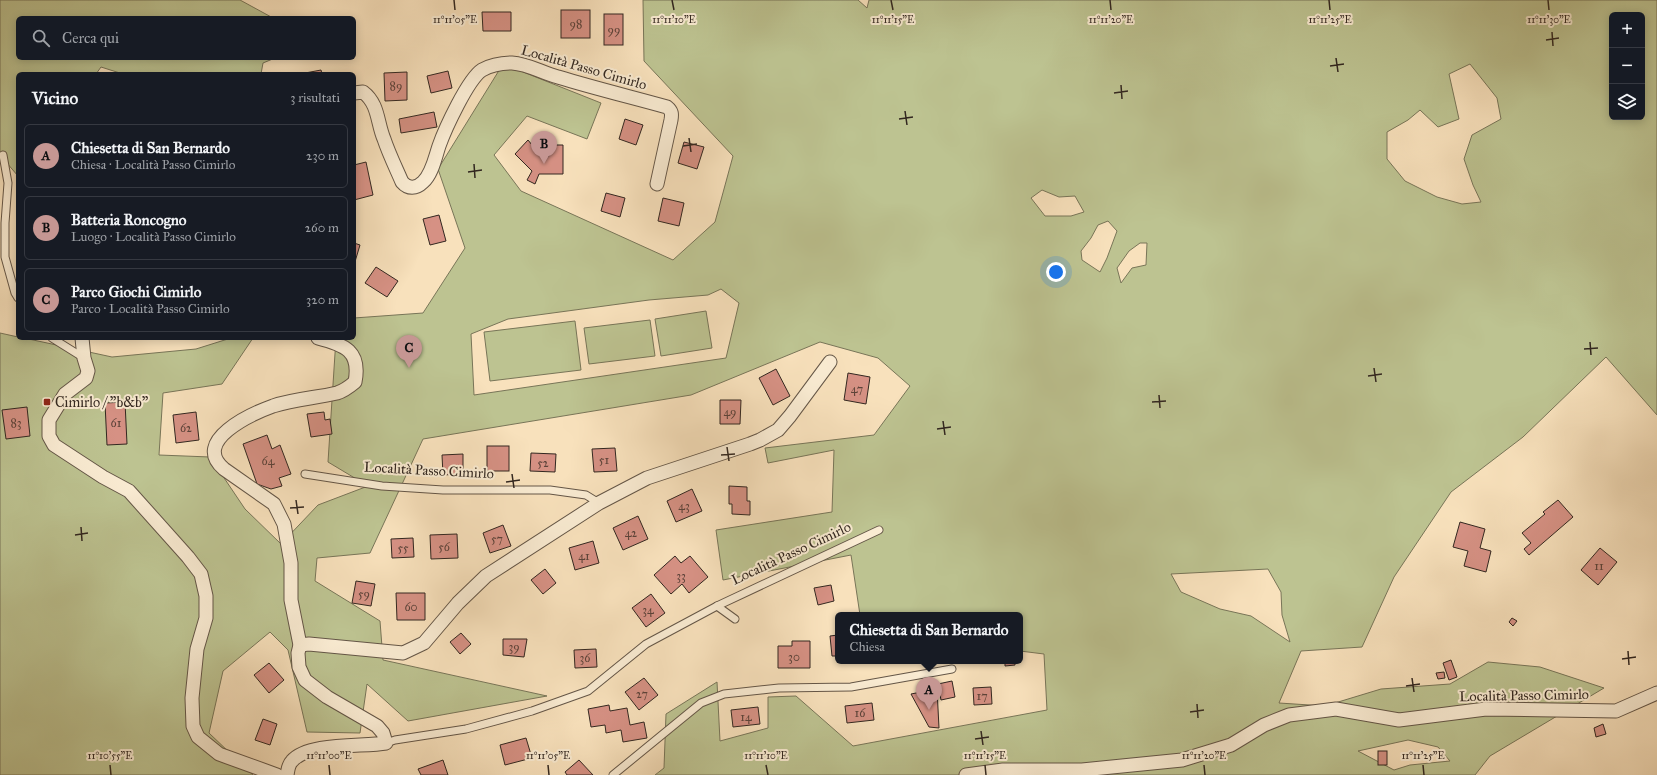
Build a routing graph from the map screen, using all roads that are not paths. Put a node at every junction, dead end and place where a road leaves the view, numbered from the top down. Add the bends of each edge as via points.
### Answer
1 (356, 93) edge
2 (3, 155) dead end
3 (656, 184) dead end
4 (16, 295) edge
5 (55, 340) edge
6 (82, 340) edge
7 (326, 340) edge
8 (84, 358) junction
9 (830, 362) dead end
10 (305, 474) dead end
11 (599, 503) junction
12 (879, 530) dead end
13 (717, 606) junction
14 (735, 619) dead end
15 (300, 645) junction
16 (952, 669) dead end
17 (1657, 693) edge
18 (386, 743) junction
19 (277, 775) edge
20 (286, 775) edge
21 (612, 775) edge
22 (966, 775) edge

1 - 3 street, Località Passo Cimirlo via 363,92 369,97 401,178 406,186 411,188 424,182 429,174 443,134 472,79 482,70 494,65 512,63 531,66 556,77 667,107 672,115
2 - 4 lane via 8,183 5,257
5 - 8 lane
6 - 8 street
7 - 15 street via 337,343 352,353 357,367 355,382 337,393 291,401 257,413 225,431 214,445 218,464 274,504 284,524 291,563 291,600
8 - 19 street via 88,372 86,378 61,400 49,420 49,436 54,445 102,477 129,491 201,574 206,596 206,618 196,649 192,698 193,726 198,737 219,754
9 - 11 street via 778,430 755,442 647,478
10 - 11 lane, Località Passo Cimirlo via 382,486 443,490 550,490 586,495
11 - 15 street via 486,576 458,603 424,643 403,653
12 - 13 lane, Località Passo Cimirlo
13 - 14 lane
13 - 18 lane, Località Passo Cimirlo via 646,644 588,691 532,711 473,727
15 - 18 street via 299,667 304,680 327,697 377,726 383,733
16 - 21 lane via 851,687 779,688 724,694 701,703
17 - 22 street, Località Passo Cimirlo via 1616,711 1486,709 1399,720 1336,709 1289,715 1264,725 1231,745 1182,760 1082,770 1003,770
18 - 20 street, Località Passo Cimirlo via 337,746 309,751 293,759

